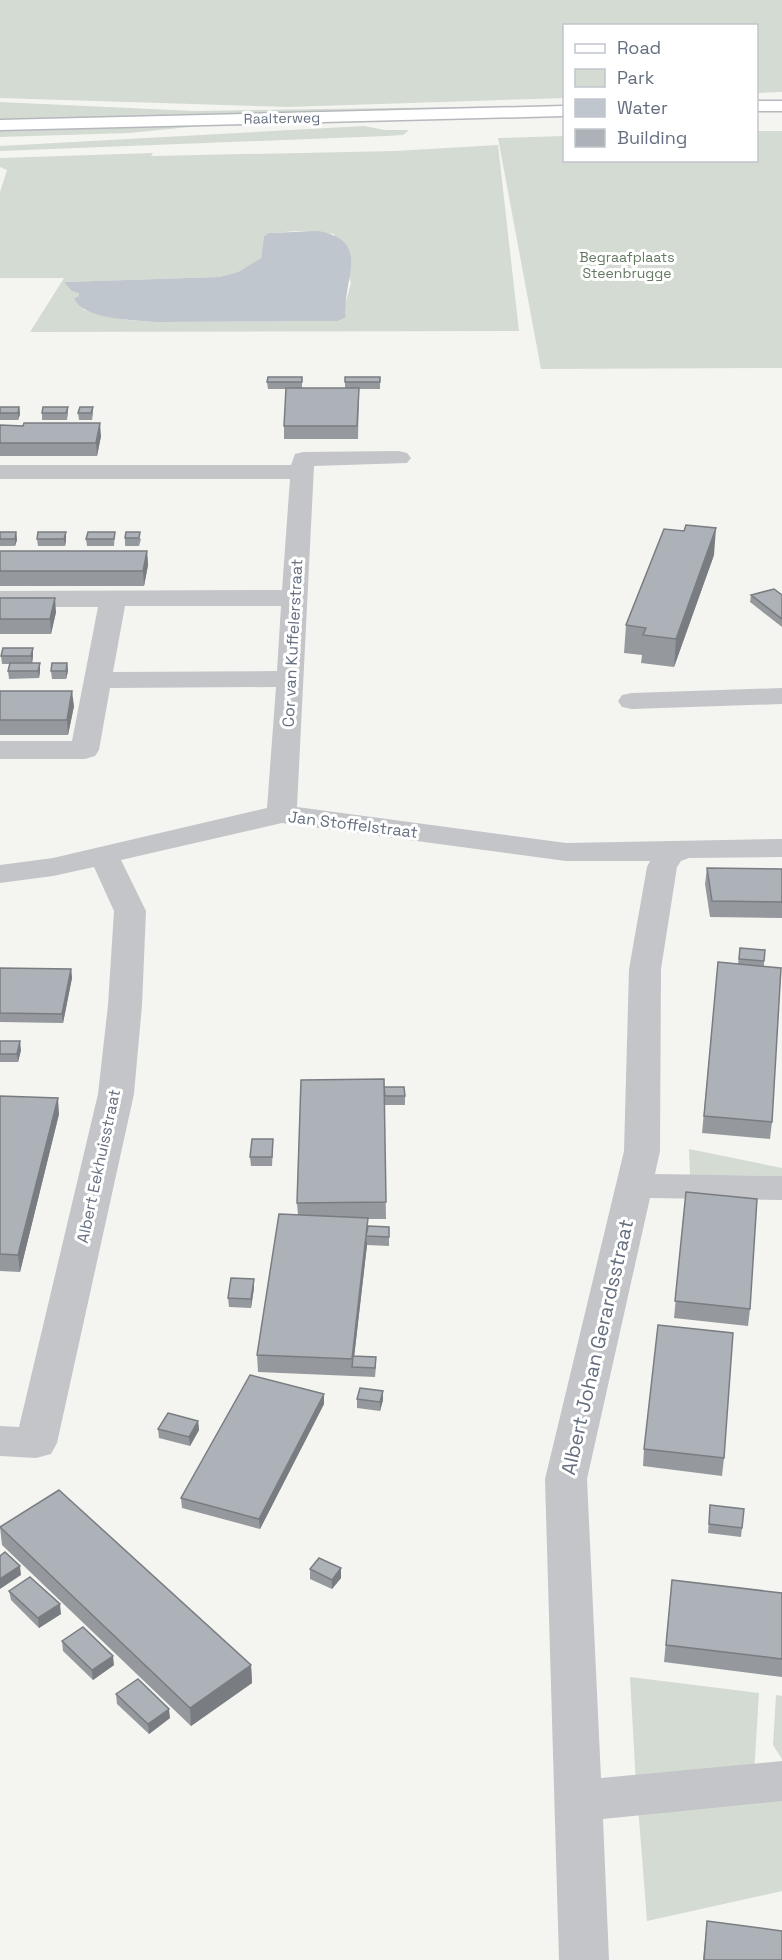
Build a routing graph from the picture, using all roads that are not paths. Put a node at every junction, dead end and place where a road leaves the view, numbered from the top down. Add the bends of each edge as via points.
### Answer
1 (758, 106) edge
2 (782, 106) edge
3 (563, 111) edge
4 (0, 125) edge
5 (399, 458) dead end
6 (0, 472) edge
7 (302, 472) junction
8 (113, 598) junction
9 (295, 598) junction
10 (0, 599) edge
11 (290, 679) junction
12 (98, 680) junction
13 (782, 696) edge
14 (632, 701) dead end
15 (0, 750) edge
16 (282, 814) junction
17 (782, 848) edge
18 (676, 852) junction
19 (104, 856) junction
20 (0, 874) edge
21 (633, 1186) junction
22 (782, 1188) edge
23 (0, 1441) edge
24 (782, 1780) edge
25 (578, 1801) junction
26 (584, 1960) edge

1 - 2 main road
3 - 4 main road, Raalterweg
5 - 7 street via 303,459
6 - 7 street
7 - 9 street, Cor van Kuffelerstraat
8 - 9 street
8 - 10 street
8 - 12 street
9 - 11 street, Cor van Kuffelerstraat
11 - 12 street
11 - 16 street, Cor van Kuffelerstraat
12 - 15 street via 86,750
13 - 14 street
16 - 18 street, Jan Stoffelstraat via 566,852
16 - 19 street, Jan Stoffelstraat
17 - 18 street, Jan Stoffelstraat via 694,848
18 - 21 street, Albert Johan Gerardsstraat via 664,860 662,867 645,969 644,1131
19 - 20 street, Jan Stoffelstraat
19 - 23 street, Albert Eekhuisstraat via 130,911 116,1094 36,1443
21 - 22 street
21 - 25 street, Albert Johan Gerardsstraat via 566,1479
24 - 25 street
25 - 26 street, Albert Johan Gerardsstraat

